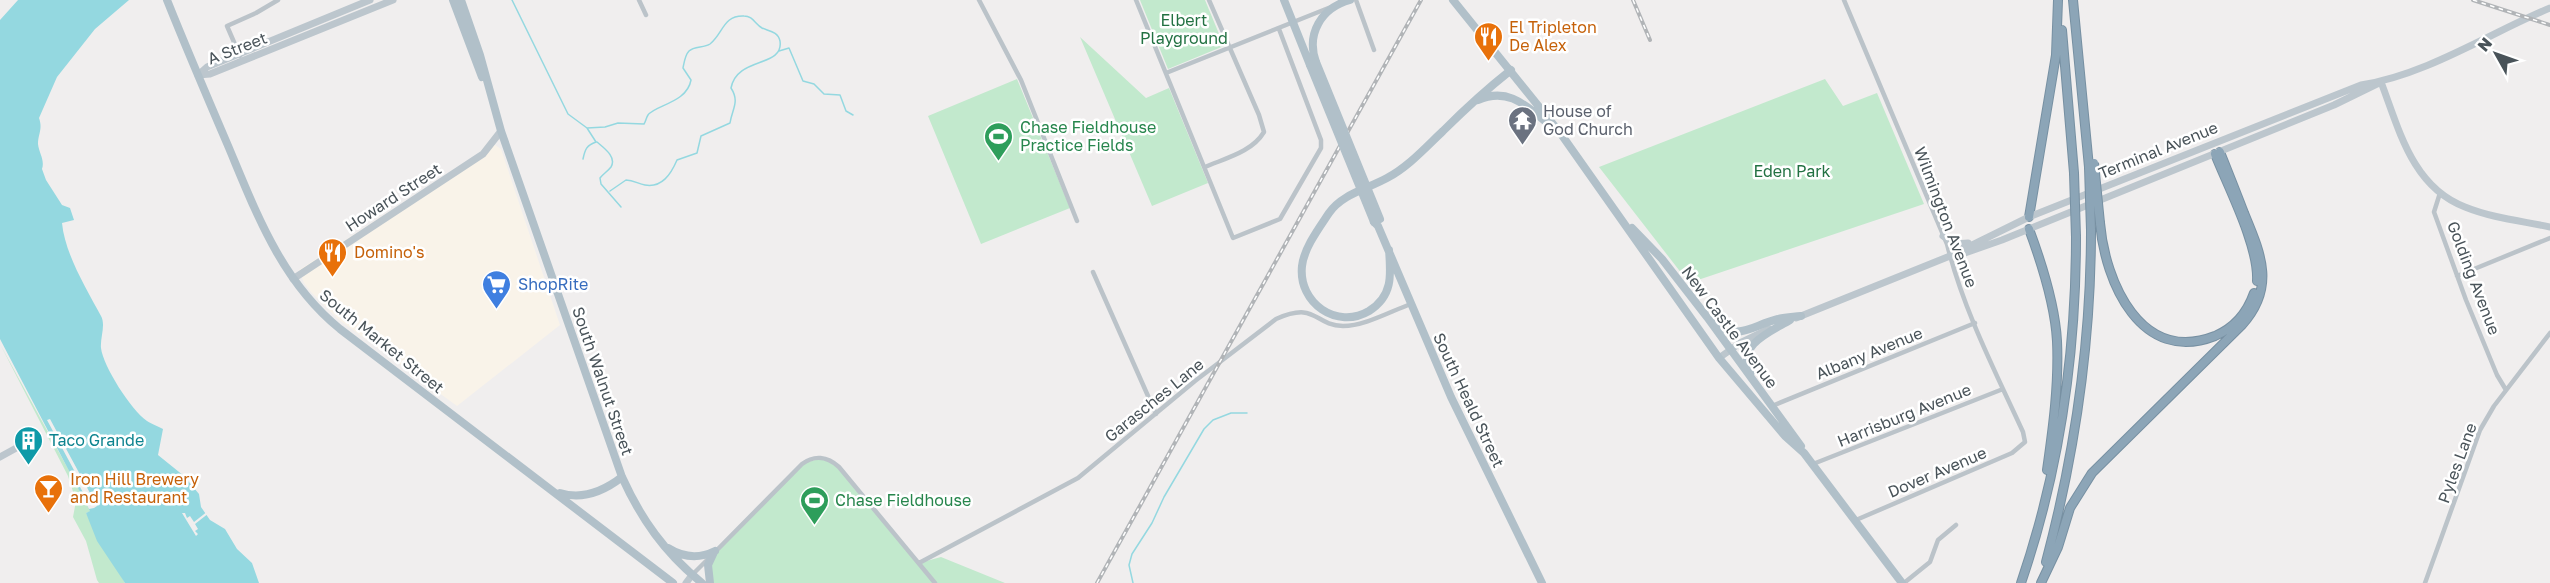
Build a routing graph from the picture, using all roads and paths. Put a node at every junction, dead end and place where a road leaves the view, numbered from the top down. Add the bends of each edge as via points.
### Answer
1 (167, 0) edge
2 (278, 0) edge
3 (370, 0) edge
4 (393, 0) edge
5 (453, 0) edge
6 (461, 0) edge
7 (639, 0) edge
8 (979, 0) edge
9 (1136, 0) edge
10 (1209, 0) edge
11 (1284, 0) edge
12 (1350, 0) edge
13 (1356, 0) edge
14 (1844, 0) edge
15 (2058, 0) edge
16 (2073, 0) edge
17 (1453, 1) edge
18 (1339, 3) junction
19 (2550, 8) edge
20 (646, 15) dead end
21 (1293, 24) junction
22 (1279, 29) junction
23 (1229, 48) junction
24 (1374, 50) dead end
25 (241, 58) junction
26 (1313, 64) junction
27 (1511, 70) junction
28 (1166, 73) junction
29 (198, 75) junction
30 (2381, 82) junction
31 (491, 98) junction
32 (1469, 105) junction
33 (501, 131) junction
34 (1561, 134) junction
35 (2214, 142) junction
36 (2218, 153) junction
37 (2091, 165) junction
38 (1205, 167) junction
39 (2440, 193) junction
40 (2029, 217) junction
41 (1077, 221) dead end
42 (1627, 224) junction
43 (2550, 227) edge
44 (2029, 229) junction
45 (2000, 230) junction
46 (1943, 236) junction
47 (2550, 238) edge
48 (1389, 250) junction
49 (1950, 256) junction
50 (1093, 272) dead end
51 (2457, 276) junction
52 (292, 279) junction
53 (1411, 304) junction
54 (1801, 316) junction
55 (1707, 317) junction
56 (1790, 320) junction
57 (1975, 323) junction
58 (2550, 333) edge
59 (1730, 350) junction
60 (1719, 358) junction
61 (2004, 389) junction
62 (2506, 390) junction
63 (1770, 404) junction
64 (1156, 414) junction
65 (29, 441) dead end
66 (2025, 442) joint
67 (1804, 453) junction
68 (0, 457) edge
69 (1813, 464) junction
70 (622, 477) junction
71 (553, 491) junction
72 (1856, 520) junction
73 (1956, 525) dead end
74 (2038, 527) junction
75 (661, 544) junction
76 (715, 551) junction
77 (919, 563) junction
78 (656, 570) junction
79 (692, 576) junction
80 (662, 583) edge
81 (673, 583) edge
82 (686, 583) edge
83 (702, 583) edge
84 (710, 583) edge
85 (935, 583) edge
86 (1542, 583) edge
87 (1903, 583) edge
88 (2021, 583) edge
89 (2041, 583) edge
90 (2425, 583) edge

1 - 29 main road, South Market Street
2 - 25 street via 227,26
3 - 25 main road, A Street
4 - 25 main road, A Street
5 - 31 main road, South Walnut Street
6 - 31 main road, South Walnut Street
7 - 20 street
8 - 41 street via 1021,80
9 - 28 street
10 - 23 street
11 - 21 main road, South Heald Street
12 - 18 main road
13 - 24 street
14 - 46 street, Wilmington Avenue
15 - 40 highway via 2056,55
15 - 74 highway, bridge via 2074,173 2074,310 2066,388
16 - 37 highway
17 - 27 main road, New Castle Avenue
18 - 21 street
18 - 26 main road, South Heald Street via 1326,12 1315,29
19 - 30 main road, Terminal Avenue
21 - 22 street
21 - 26 main road, South Heald Street
22 - 23 street
22 - 38 street via 1321,148 1280,219 1233,238
23 - 28 street
23 - 38 street via 1264,132 1249,148
25 - 29 main road, A Street via 205,68
26 - 48 main road, South Heald Street, bridge
27 - 32 main road
27 - 34 main road, New Castle Avenue
28 - 38 street
29 - 52 main road, South Market Street via 260,221
30 - 35 main road, Terminal Avenue via 2361,85
30 - 36 main road, Terminal Avenue
30 - 39 main road via 2412,160 2424,179
31 - 33 main road, South Walnut Street
32 - 34 main road via 1491,96 1510,96
32 - 48 main road via 1410,163 1332,208 1304,257 1306,293 1333,316 1352,317 1369,311 1383,299 1390,286
33 - 52 main road, Howard Street via 483,154
33 - 70 main road, South Walnut Street
34 - 42 main road, New Castle Avenue
35 - 36 main road
35 - 40 main road, Terminal Avenue
36 - 37 highway, bridge via 2257,272 2251,302 2241,318 2226,330 2202,340 2164,337 2128,309 2114,284 2105,255
36 - 44 main road, Terminal Avenue
36 - 89 highway via 2260,253 2263,279 2258,302 2242,325 2092,473 2070,508 2058,548
37 - 89 highway, bridge via 2090,296 2082,394 2063,497
39 - 43 main road via 2463,207
39 - 51 street, Golding Avenue via 2434,212
40 - 44 main road
40 - 45 main road, Terminal Avenue
42 - 55 main road, New Castle Avenue via 1662,259
42 - 60 main road, New Castle Avenue
44 - 49 main road, Terminal Avenue
44 - 74 highway via 2052,304 2057,339 2054,422
45 - 46 main road via 1963,245 1951,243
45 - 49 main road, Terminal Avenue
46 - 49 street, Wilmington Avenue
47 - 51 street
48 - 53 main road, South Heald Street
49 - 54 main road, Terminal Avenue
49 - 57 street, Wilmington Avenue
50 - 64 street
51 - 62 street, Golding Avenue
52 - 71 main road, South Market Street via 340,329
53 - 64 street, Garasches Lane via 1348,326 1329,323 1307,312 1276,319
53 - 86 main road, South Heald Street
54 - 55 main road via 1778,318 1740,332 1727,331
54 - 56 main road, Terminal Avenue
55 - 59 main road, New Castle Avenue
56 - 59 main road, Terminal Avenue
56 - 63 main road via 1753,344 1747,356 1748,367
57 - 61 street, Wilmington Avenue
57 - 63 street, Albany Avenue
58 - 62 street, Pyles Lane
59 - 60 main road, Terminal Avenue
59 - 63 main road, New Castle Avenue
60 - 67 main road, New Castle Avenue
61 - 66 street, Wilmington Avenue
61 - 69 street, Harrisburg Avenue
62 - 90 street, Pyles Lane via 2480,430
63 - 67 main road, New Castle Avenue via 1796,436
64 - 77 street, Garasches Lane via 1066,486
65 - 68 main road
66 - 72 street, Dover Avenue via 2012,453
67 - 69 main road, New Castle Avenue
69 - 72 main road, New Castle Avenue
70 - 71 main road via 583,496
70 - 75 main road, South Walnut Street
71 - 78 main road, South Market Street
72 - 87 main road, New Castle Avenue
73 - 87 street via 1938,540 1930,562
74 - 88 highway
75 - 76 main road via 684,556
75 - 79 main road, South Walnut Street
76 - 77 street via 802,464 821,458 839,467
76 - 79 street
76 - 84 main road via 708,565
77 - 85 street
78 - 80 main road
78 - 81 main road, South Market Street
79 - 82 main road
79 - 83 main road, South Walnut Street

